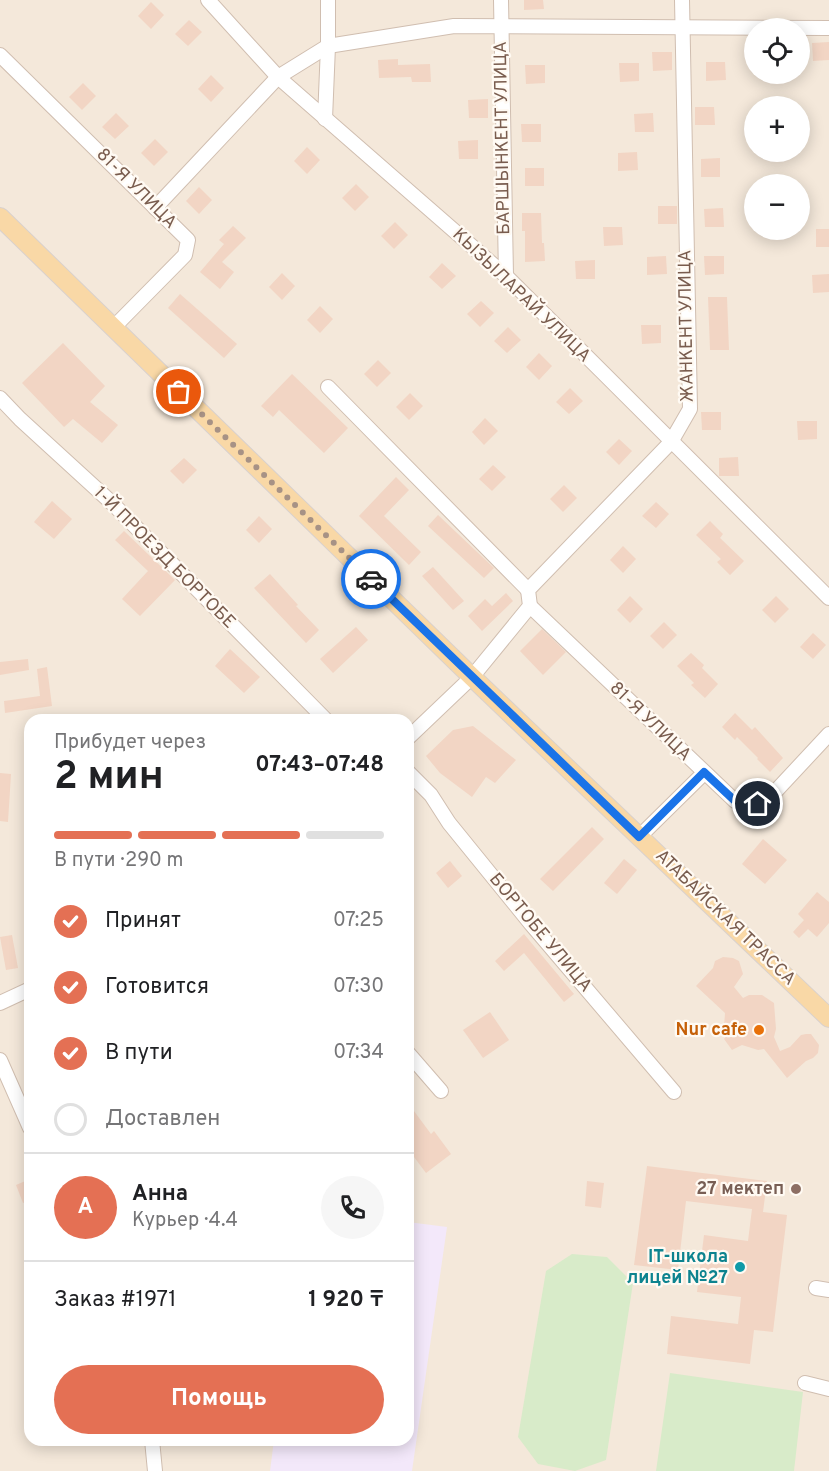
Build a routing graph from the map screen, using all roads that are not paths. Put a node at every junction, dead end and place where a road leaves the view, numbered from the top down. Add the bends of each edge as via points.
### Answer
1 (208, 0) edge
2 (328, 0) edge
3 (501, 0) edge
4 (682, 0) edge
5 (682, 26) junction
6 (501, 27) junction
7 (829, 28) edge
8 (328, 46) junction
9 (0, 55) edge
10 (278, 77) junction
11 (325, 119) junction
12 (155, 208) junction
13 (0, 217) edge
14 (506, 276) junction
15 (113, 327) junction
16 (328, 387) dead end
17 (0, 398) edge
18 (671, 442) junction
19 (528, 590) junction
20 (829, 598) edge
21 (530, 606) junction
22 (472, 677) junction
23 (320, 714) edge
24 (414, 732) edge
25 (829, 734) edge
26 (704, 772) junction
27 (414, 778) edge
28 (639, 837) junction
29 (24, 991) edge
30 (1, 998) edge
31 (829, 1018) edge
32 (0, 1060) edge
33 (414, 1060) edge
34 (441, 1090) dead end
35 (674, 1092) dead end
36 (24, 1114) edge
37 (805, 1383) dead end
38 (829, 1389) edge
39 (153, 1446) edge
40 (155, 1471) edge

1 - 10 street, КЫЗЫЛАРАЙ УЛИЦА
2 - 8 street
3 - 6 street, БАРШЫНКЕНТ УЛИЦА
4 - 5 street, ЖАНКЕНТ УЛИЦА
5 - 6 street
5 - 7 street
5 - 18 street, ЖАНКЕНТ УЛИЦА via 690,409
6 - 8 street via 454,26
6 - 14 street, БАРШЫНКЕНТ УЛИЦА
8 - 10 street
8 - 11 street
9 - 12 street, 81-Я УЛИЦА
10 - 11 street, КЫЗЫЛАРАЙ УЛИЦА
10 - 12 street
11 - 14 street, КЫЗЫЛАРАЙ УЛИЦА
12 - 15 street, 81-Я УЛИЦА via 188,240 185,255
13 - 15 main road, АТАБАЙСКАЯ ТРАССА
14 - 18 street, КЫЗЫЛАРАЙ УЛИЦА
15 - 22 main road, АТАБАЙСКАЯ ТРАССА
16 - 19 street
17 - 23 street, 1-Й ПРОЕЗД БОРТОБЕ via 113,504
18 - 19 street, ЖАНКЕНТ УЛИЦА
18 - 20 street, КЫЗЫЛАРАЙ УЛИЦА
19 - 21 street
21 - 22 street
21 - 26 street, 81-Я УЛИЦА
22 - 24 street
22 - 28 main road, АТАБАЙСКАЯ ТРАССА
25 - 26 street, 81-Я УЛИЦА via 774,793 758,804 735,801
26 - 28 street
27 - 35 street, БОРТОБЕ УЛИЦА
28 - 31 main road, АТАБАЙСКАЯ ТРАССА
29 - 30 street
32 - 36 street
33 - 34 street
37 - 38 street
39 - 40 street

